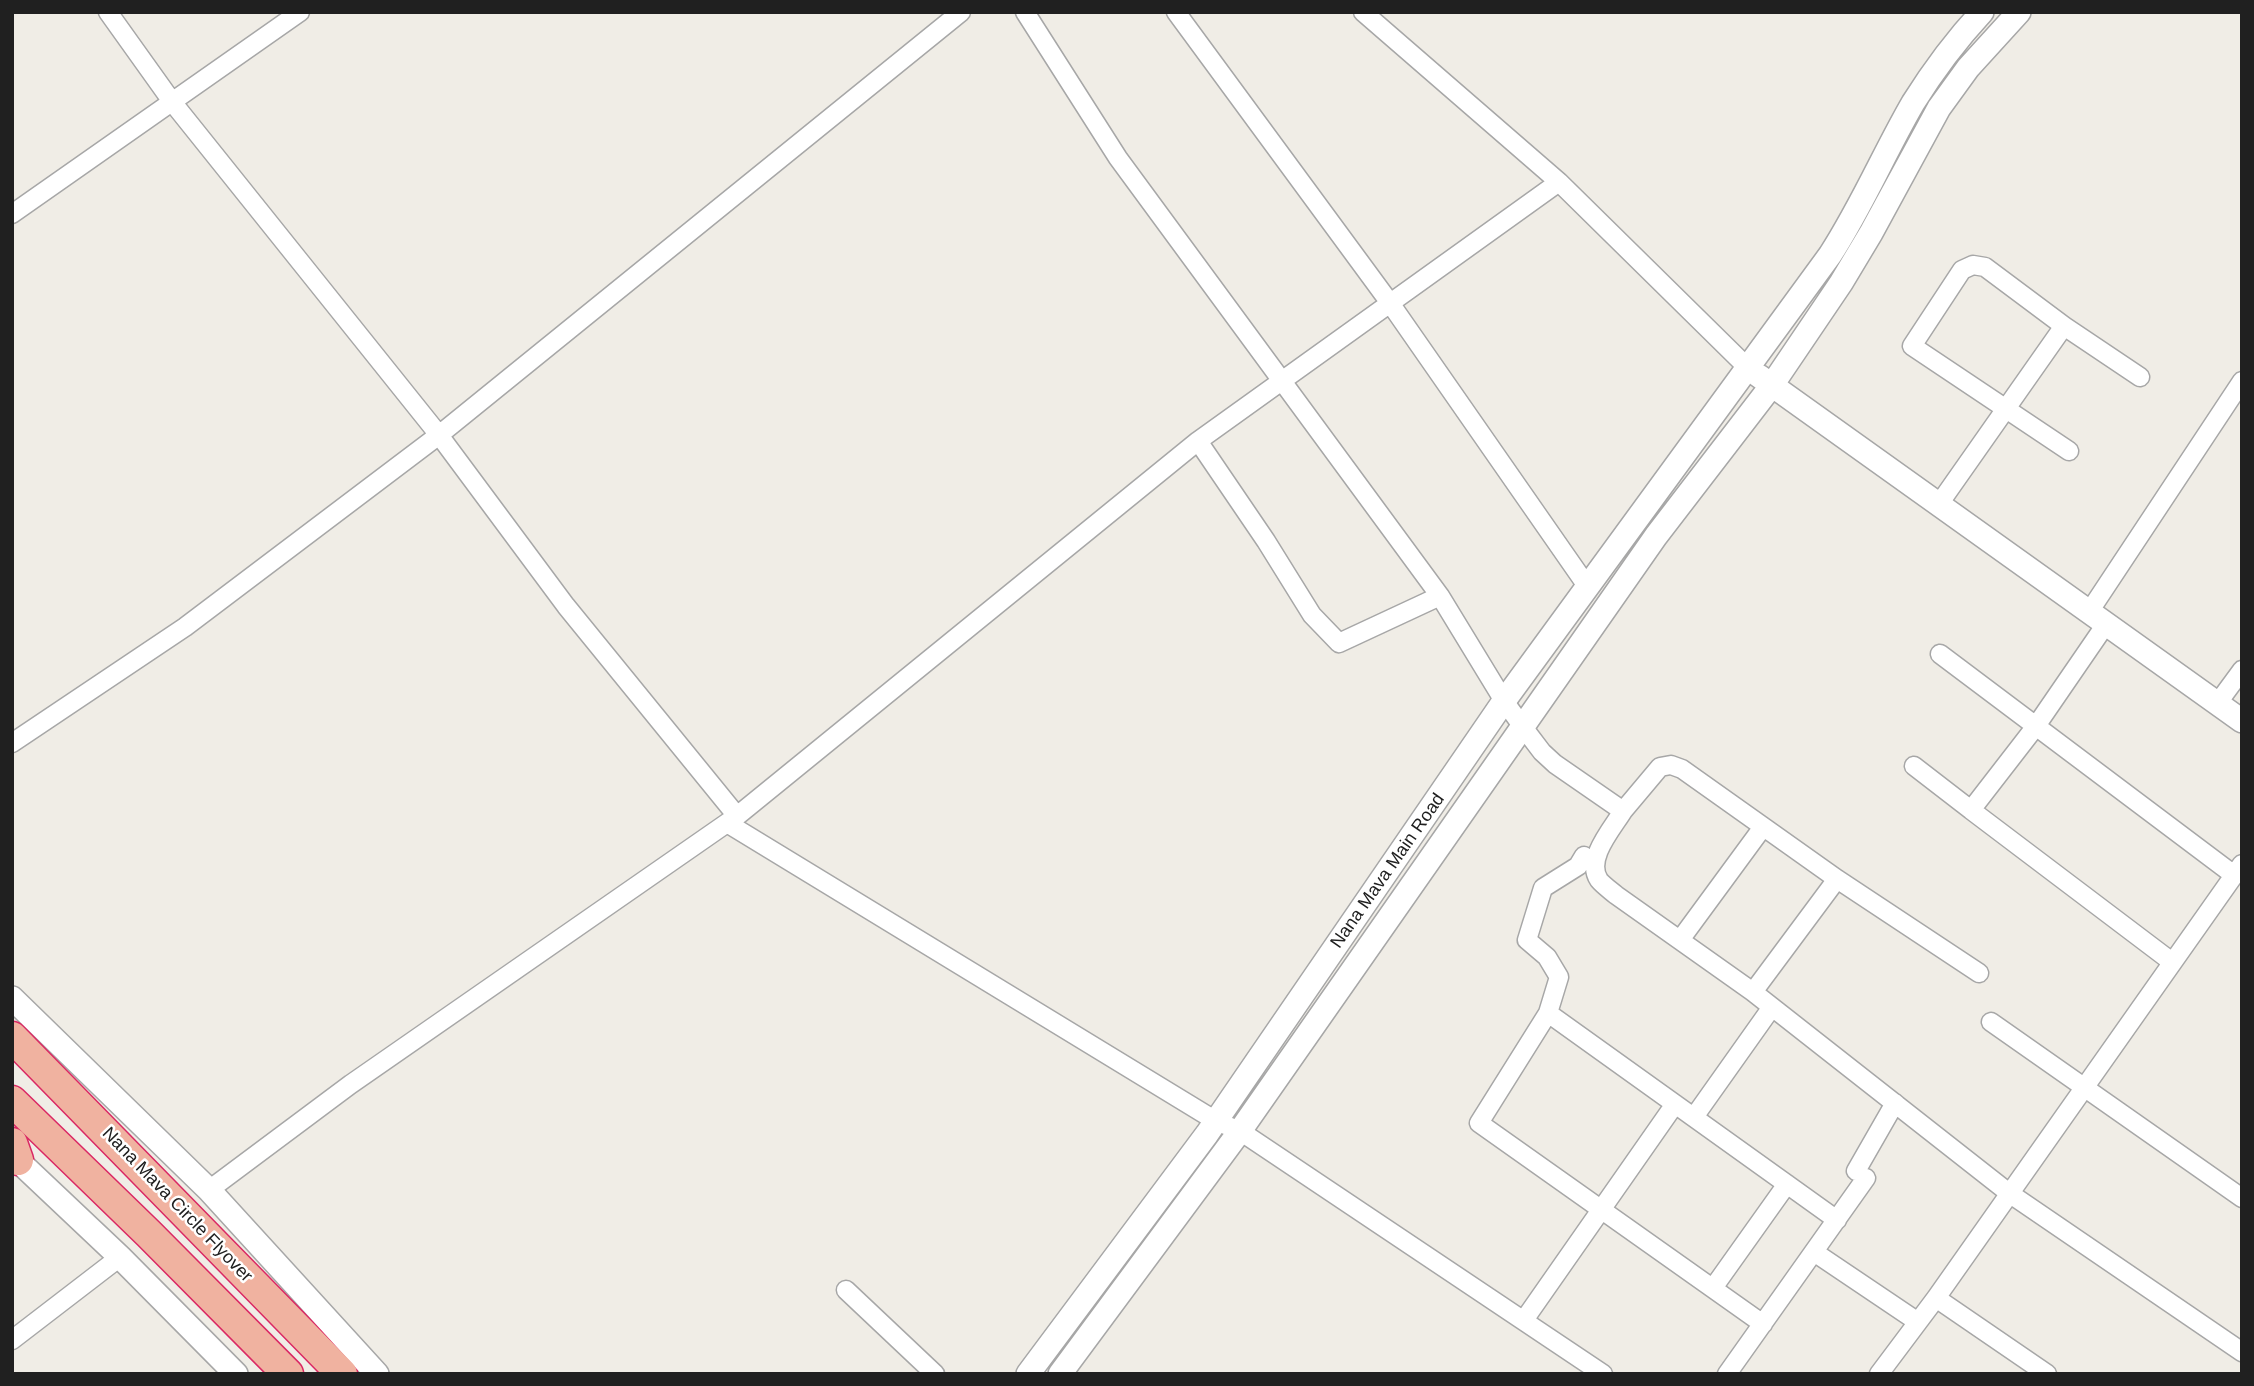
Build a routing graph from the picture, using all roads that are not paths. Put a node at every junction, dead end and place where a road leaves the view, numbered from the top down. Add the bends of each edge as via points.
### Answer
1 (108, 12) edge
2 (300, 12) edge
3 (961, 12) edge
4 (1025, 12) edge
5 (1176, 12) edge
6 (1363, 12) edge
7 (1982, 12) edge
8 (2019, 12) edge
9 (173, 103) junction
10 (1559, 182) junction
11 (12, 214) edge
12 (1390, 303) junction
13 (2064, 326) junction
14 (1748, 368) junction
15 (2140, 377) dead end
16 (1283, 381) junction
17 (2241, 384) edge
18 (1772, 385) junction
19 (2005, 410) junction
20 (439, 435) junction
21 (1198, 442) junction
22 (2069, 452) dead end
23 (1939, 504) junction
24 (1587, 586) junction
25 (1440, 596) junction
26 (2097, 617) junction
27 (1940, 654) dead end
28 (2242, 670) edge
29 (1504, 701) junction
30 (2217, 704) junction
31 (2242, 722) edge
32 (2036, 726) junction
33 (1523, 727) junction
34 (12, 743) edge
35 (1914, 766) dead end
36 (1971, 810) junction
37 (1623, 811) junction
38 (732, 820) junction
39 (1763, 827) junction
40 (1584, 856) dead end
41 (2238, 870) edge
42 (1838, 879) junction
43 (1680, 940) junction
44 (2172, 962) junction
45 (1979, 973) dead end
46 (1753, 992) junction
47 (12, 998) edge
48 (1772, 1007) junction
49 (1548, 1013) junction
50 (1991, 1022) dead end
51 (12, 1037) edge
52 (2083, 1088) junction
53 (12, 1101) edge
54 (1895, 1103) junction
55 (1675, 1104) junction
56 (1694, 1117) junction
57 (1216, 1121) junction
58 (1240, 1131) junction
59 (14, 1152) edge
60 (1787, 1184) junction
61 (209, 1190) junction
62 (2008, 1194) junction
63 (2242, 1198) edge
64 (1602, 1209) junction
65 (1837, 1220) junction
66 (1814, 1252) junction
67 (120, 1257) junction
68 (1713, 1288) junction
69 (846, 1290) dead end
70 (1936, 1298) junction
71 (1524, 1320) junction
72 (1918, 1322) junction
73 (1763, 1324) junction
74 (12, 1340) edge
75 (2242, 1352) edge
76 (236, 1374) edge
77 (288, 1374) edge
78 (342, 1374) edge
79 (377, 1374) edge
80 (935, 1374) edge
81 (1028, 1374) edge
82 (1060, 1374) edge
83 (1603, 1374) edge
84 (1727, 1374) edge
85 (1879, 1374) edge
86 (2047, 1374) edge

1 - 9 street
2 - 9 street
3 - 20 street
4 - 16 street via 1118,158
5 - 12 street
6 - 10 street
7 - 14 street, Nana Mava Main Road via 1914,103 1848,227
8 - 18 street, Nana Mava Main Road via 1939,108 1841,283
9 - 11 street
9 - 20 street
10 - 12 street
10 - 14 street
12 - 16 street
12 - 24 street
13 - 15 street
13 - 19 street
13 - 19 street via 1985,267 1973,265 1962,270 1912,346
14 - 18 street
14 - 24 street, Nana Mava Main Road
16 - 21 street
16 - 25 street
17 - 26 street
18 - 23 street
18 - 33 street, Nana Mava Main Road via 1656,536
19 - 22 street
19 - 23 street
20 - 34 street via 186,627
20 - 38 street
21 - 25 street via 1312,615 1339,643
21 - 38 street
23 - 26 street
24 - 29 street, Nana Mava Main Road
25 - 29 street
26 - 30 street
26 - 32 street
27 - 32 street
28 - 30 street
29 - 33 street
29 - 57 street, Nana Mava Main Road
30 - 31 street
32 - 36 street
32 - 41 street
33 - 37 street via 1555,764
33 - 58 street, Nana Mava Main Road
35 - 36 street
36 - 44 street
37 - 39 street via 1660,767 1671,765
37 - 43 street via 1593,861 1595,871 1616,895
38 - 57 street
38 - 61 street via 351,1084
39 - 42 street
39 - 43 street
40 - 49 street via 1578,866 1543,888 1527,940 1547,957 1559,977
41 - 44 street
42 - 45 street
42 - 46 street
43 - 46 street
44 - 52 street
46 - 48 street
47 - 61 street
48 - 54 street
48 - 56 street
49 - 55 street
49 - 64 street via 1479,1123
50 - 52 street
51 - 78 highway, Nana Mava Circle Flyover
52 - 62 street
52 - 63 street
53 - 77 highway
54 - 62 street
54 - 65 street
55 - 56 street
55 - 64 street
56 - 60 street
57 - 58 street
57 - 81 street, Nana Mava Main Road
58 - 71 street
58 - 82 street, Nana Mava Main Road
59 - 67 street
60 - 65 street
60 - 68 street
61 - 79 street
62 - 70 street
62 - 75 street
64 - 68 street
64 - 71 street
65 - 66 street
66 - 72 street
66 - 73 street
67 - 74 street
67 - 76 street
68 - 73 street
69 - 80 street
70 - 72 street
70 - 86 street
71 - 83 street
72 - 85 street
73 - 84 street

